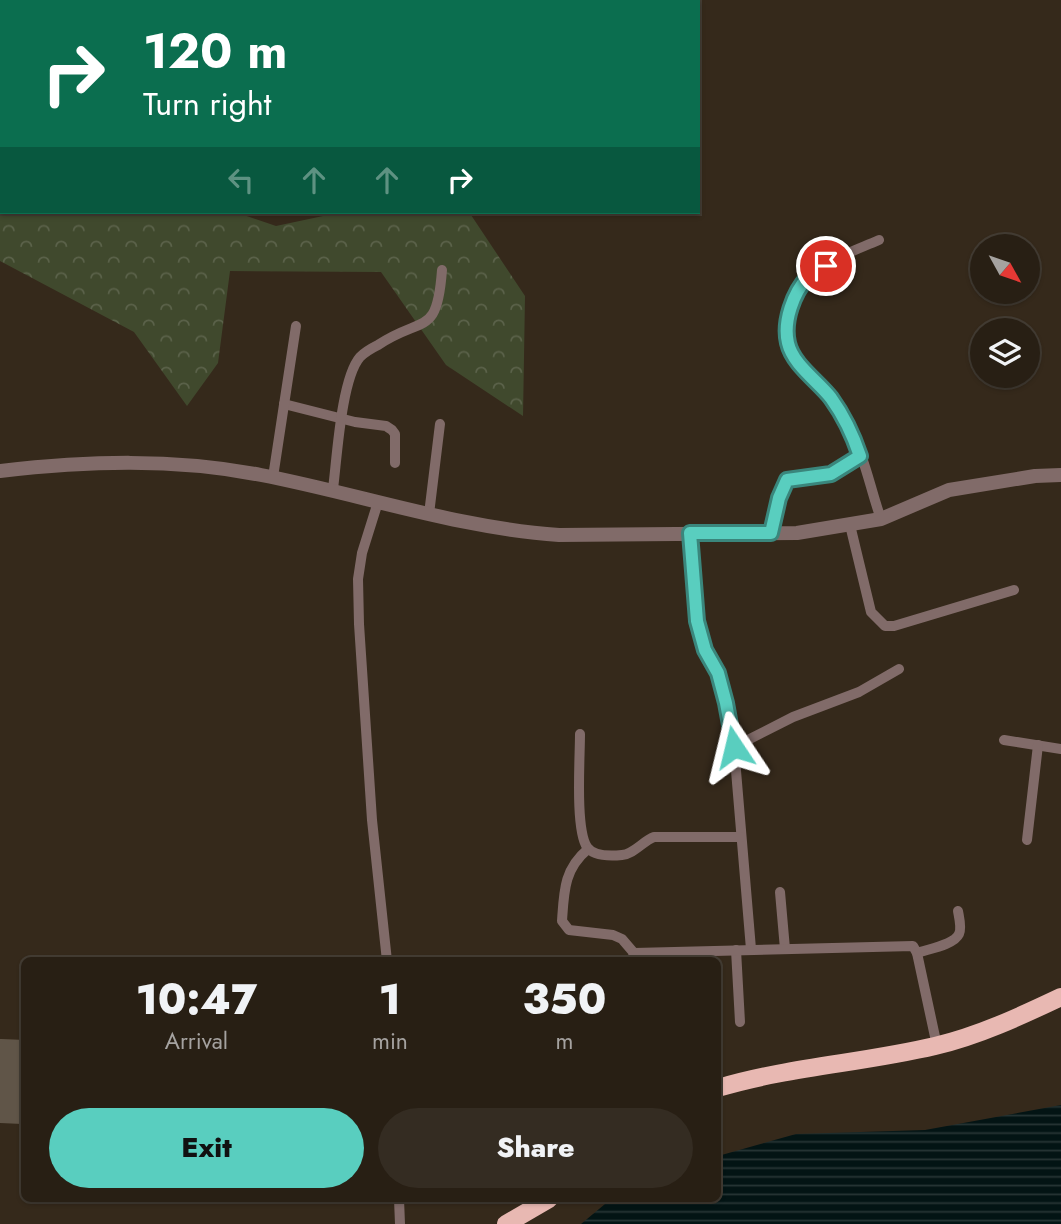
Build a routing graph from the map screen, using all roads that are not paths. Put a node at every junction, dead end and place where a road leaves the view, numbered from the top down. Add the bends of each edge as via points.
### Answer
1 (879, 240) dead end
2 (442, 270) dead end
3 (296, 326) dead end
4 (284, 404) junction
5 (343, 419) junction
6 (440, 424) dead end
7 (860, 456) junction
8 (395, 463) dead end
9 (0, 471) edge
10 (1061, 475) edge
11 (273, 477) junction
12 (332, 489) junction
13 (378, 502) junction
14 (429, 514) junction
15 (881, 519) junction
16 (850, 525) junction
17 (690, 533) junction
18 (771, 533) junction
19 (1014, 590) dead end
20 (899, 668) dead end
21 (580, 734) dead end
22 (1004, 740) dead end
23 (1038, 745) junction
24 (734, 747) junction
25 (1061, 749) edge
26 (741, 837) junction
27 (1027, 839) dead end
28 (588, 849) junction
29 (780, 892) dead end
30 (958, 911) dead end
31 (785, 949) junction
32 (736, 950) junction
33 (751, 950) junction
34 (917, 953) junction
35 (387, 957) edge
36 (633, 957) edge
37 (1061, 997) edge
38 (740, 1022) dead end
39 (937, 1045) junction
40 (721, 1087) edge
41 (399, 1202) edge
42 (544, 1202) edge
43 (400, 1224) edge
44 (506, 1224) edge

1 - 7 street via 842,255 809,276 794,296 788,328 788,344 797,360 831,399
2 - 5 street via 431,318 361,355 350,380
3 - 4 street
4 - 5 street
4 - 11 street
5 - 8 street via 392,430
5 - 12 street
6 - 14 street
7 - 15 street
7 - 18 street via 831,474 787,480
9 - 11 street via 150,462
10 - 15 street via 949,490
11 - 12 street
12 - 13 street
13 - 14 street
13 - 35 street via 358,579 371,806
14 - 17 street via 530,533
15 - 16 street
16 - 18 street
16 - 19 street via 871,612 885,626
17 - 18 street
17 - 24 street via 697,621 718,673
20 - 24 street via 859,692 793,717
21 - 28 street via 580,810
22 - 23 street
23 - 25 street
23 - 27 street
24 - 26 street
26 - 28 street via 654,837 621,855
26 - 33 street
28 - 36 street via 575,860 568,876 562,921 569,930 617,936
29 - 31 street
30 - 34 street via 958,935
31 - 33 street
31 - 34 street via 913,946
32 - 33 street
32 - 36 street
32 - 38 street
34 - 39 street
37 - 39 highway
39 - 40 highway
41 - 43 street
42 - 44 highway

